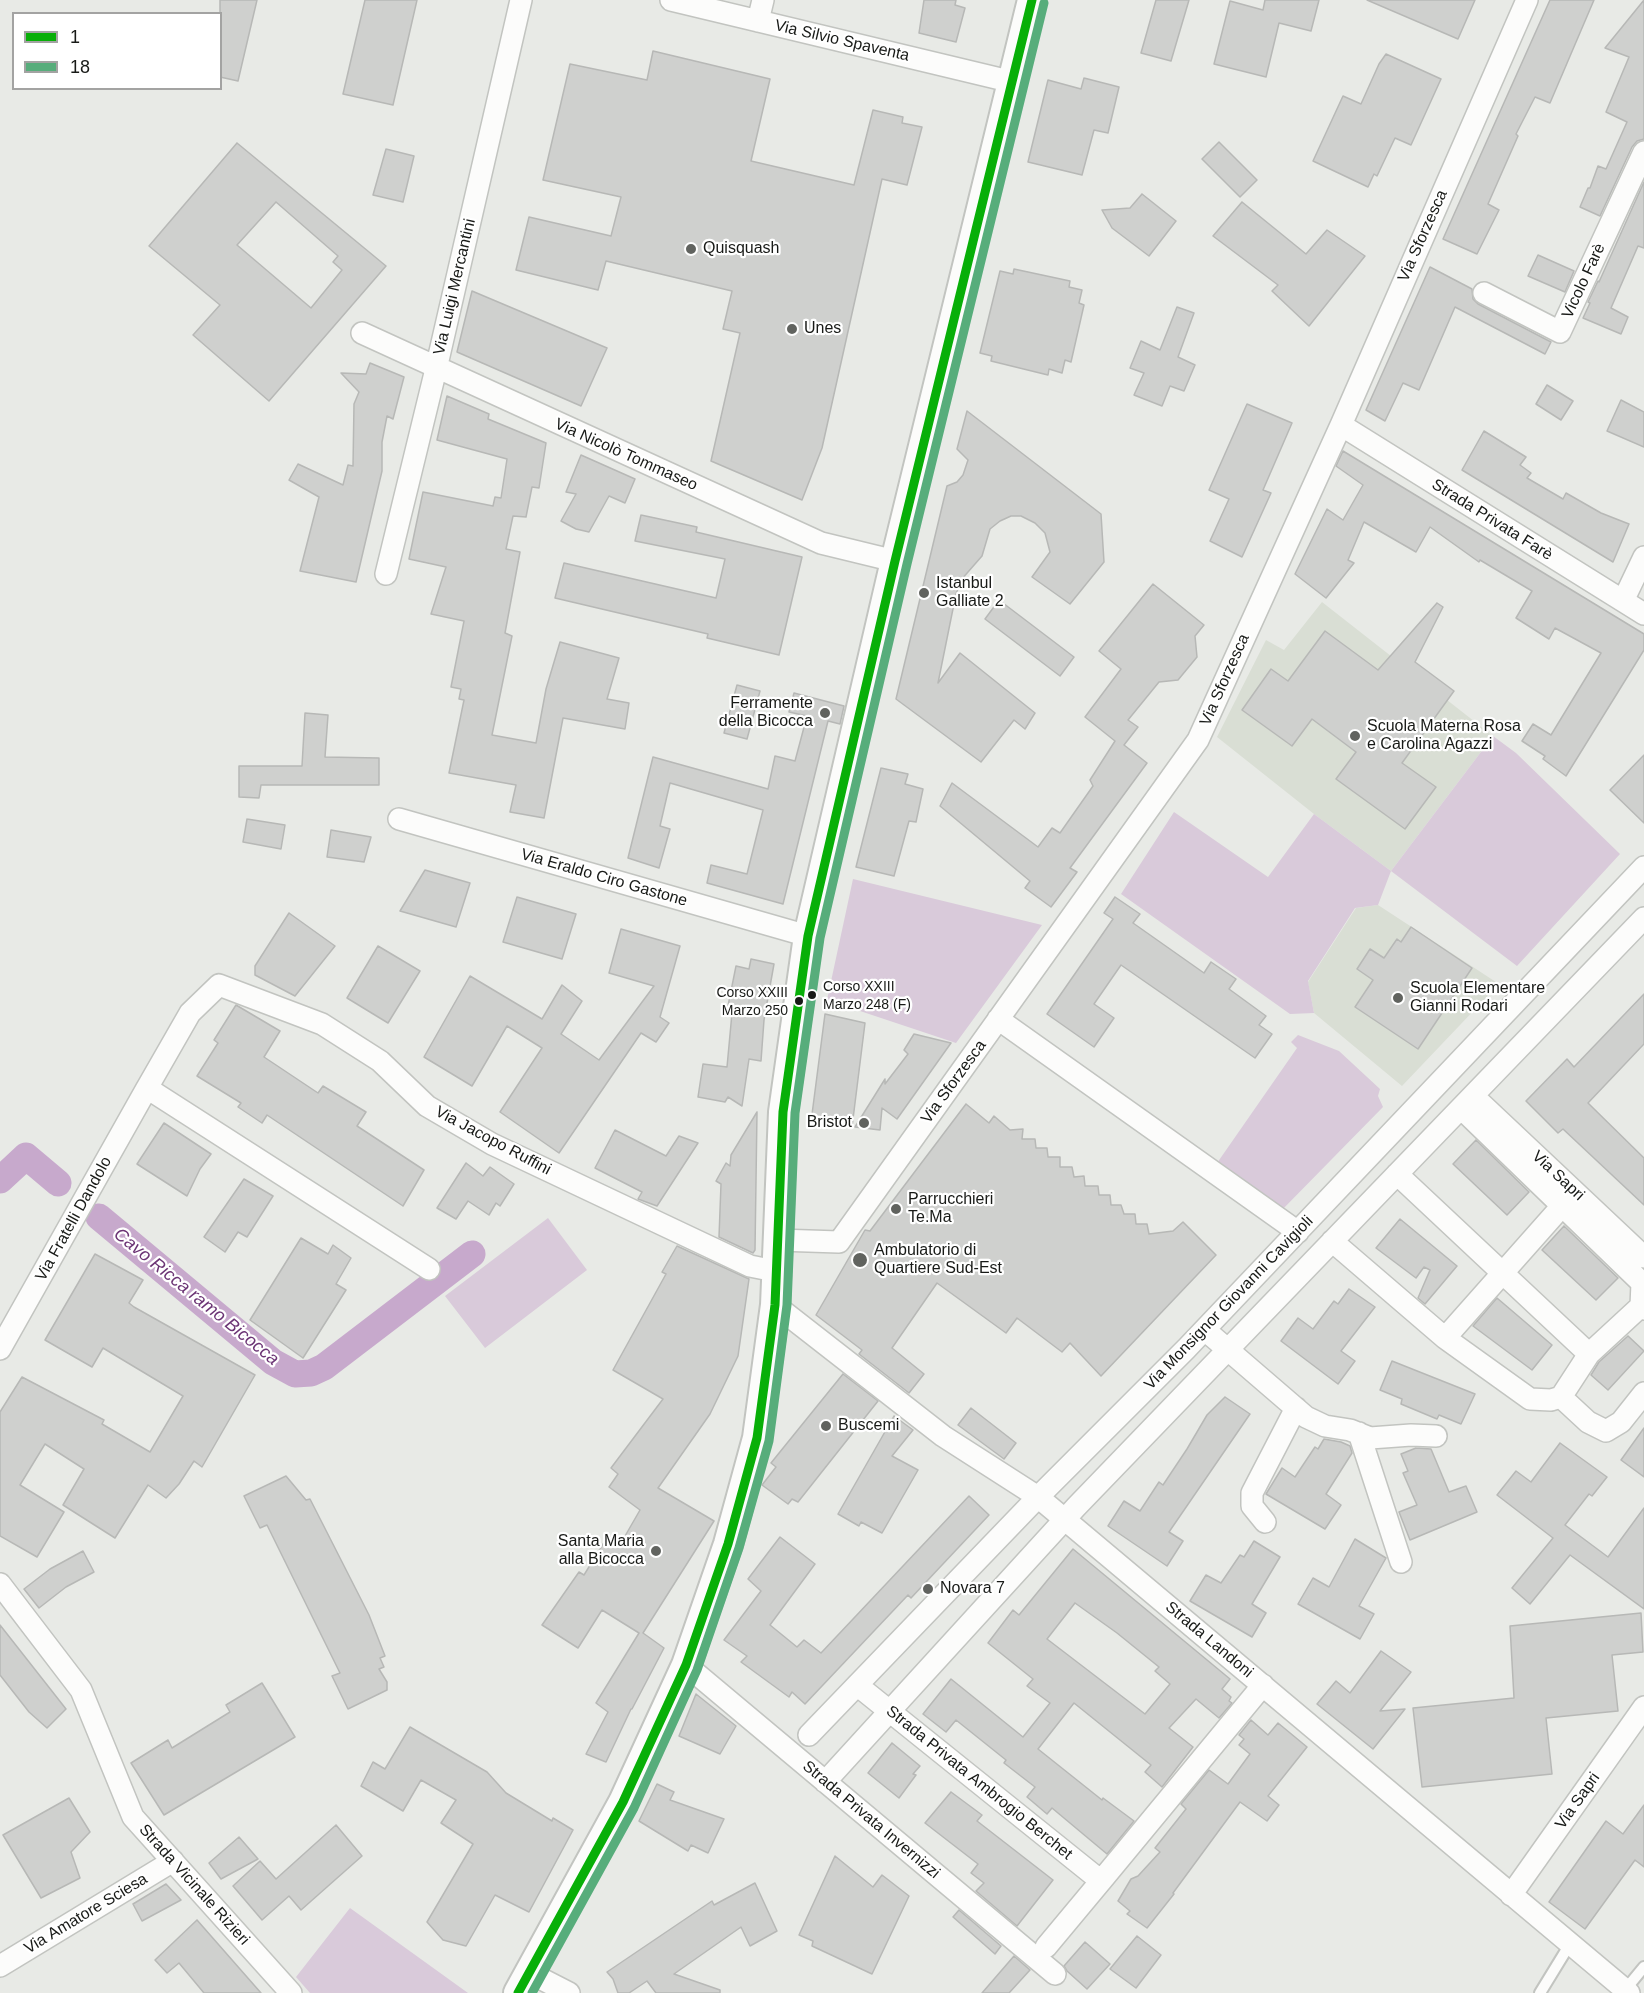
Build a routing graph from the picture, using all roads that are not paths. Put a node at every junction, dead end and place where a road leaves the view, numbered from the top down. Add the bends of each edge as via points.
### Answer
1 (521, 0) edge
2 (671, 0) edge
3 (763, 0) edge
4 (1032, 0) edge
5 (1527, 0) edge
6 (758, 21) junction
7 (1013, 82) junction
8 (1644, 152) edge
9 (1484, 293) dead end
10 (362, 333) dead end
11 (436, 369) junction
12 (1341, 425) junction
13 (1644, 557) edge
14 (896, 561) junction
15 (386, 574) dead end
16 (1623, 601) junction
17 (1644, 614) edge
18 (399, 819) dead end
19 (1644, 867) edge
20 (1644, 918) edge
21 (808, 936) junction
22 (998, 1019) junction
23 (147, 1088) junction
24 (1467, 1102) junction
25 (1398, 1174) junction
26 (1562, 1206) junction
27 (1298, 1232) junction
28 (778, 1240) junction
29 (1332, 1241) junction
30 (1644, 1257) edge
31 (429, 1269) dead end
32 (776, 1271) junction
33 (1502, 1273) junction
34 (775, 1305) junction
35 (1643, 1307) edge
36 (1204, 1330) junction
37 (1445, 1338) junction
38 (0, 1349) edge
39 (1227, 1351) junction
40 (1589, 1354) junction
41 (1644, 1394) edge
42 (1561, 1397) junction
43 (1296, 1408) junction
44 (1359, 1433) junction
45 (1436, 1436) dead end
46 (1038, 1497) junction
47 (1064, 1520) junction
48 (1265, 1522) dead end
49 (1401, 1562) dead end
50 (0, 1584) edge
51 (686, 1665) junction
52 (857, 1685) junction
53 (1263, 1685) junction
54 (1644, 1707) edge
55 (889, 1712) junction
56 (809, 1735) dead end
57 (825, 1782) junction
58 (173, 1861) junction
59 (1101, 1881) junction
60 (1511, 1895) junction
61 (1570, 1944) junction
62 (1046, 1947) dead end
63 (0, 1966) edge
64 (1644, 1967) edge
65 (1055, 1974) dead end
66 (524, 1983) edge
67 (1627, 1992) edge
68 (291, 1993) edge
69 (569, 1993) edge
70 (1540, 1993) edge

1 - 11 street, Via Luigi Mercantini
2 - 6 street, Via Silvio Spaventa
3 - 6 street
4 - 7 main road
5 - 12 street, Via Sforzesca
6 - 7 street, Via Silvio Spaventa
7 - 14 main road
8 - 9 street, Vicolo Farè via 1560,332
10 - 11 street, Via Nicolò Tommaseo
11 - 14 street, Via Nicolò Tommaseo via 821,543
11 - 15 street, Via Luigi Mercantini
12 - 16 street, Strada Privata Farè
12 - 22 street, Via Sforzesca via 1198,740
13 - 16 street
14 - 21 main road
16 - 17 street, Strada Privata Farè
18 - 21 street, Via Eraldo Ciro Gastone
19 - 27 street, Via Monsignor Giovanni Cavigioli
20 - 24 street, Via Monsignor Giovanni Cavigioli
21 - 28 main road via 783,1112
22 - 27 street
22 - 28 street, Via Sforzesca via 839,1242
23 - 31 street
23 - 32 street, Via Jacopo Ruffini via 190,1013 219,985 322,1024 380,1061 427,1106 492,1144 750,1266
23 - 38 street, Via Fratelli Dandolo
24 - 25 street, Via Monsignor Giovanni Cavigioli
24 - 26 street
24 - 30 street, Via Sapri
25 - 29 street, Via Monsignor Giovanni Cavigioli
25 - 33 street
26 - 33 street
26 - 35 street via 1642,1283
27 - 36 street, Via Monsignor Giovanni Cavigioli
28 - 32 main road
29 - 37 street
29 - 39 street, Via Monsignor Giovanni Cavigioli
32 - 34 main road
33 - 37 street
33 - 40 street
34 - 46 street, Strada Landoni via 943,1436
34 - 51 main road via 757,1438 728,1544
35 - 40 street
36 - 39 street
36 - 46 street, Via Monsignor Giovanni Cavigioli
37 - 42 street via 1530,1399
39 - 43 street
39 - 47 street, Via Monsignor Giovanni Cavigioli
40 - 42 street
41 - 42 street via 1621,1422 1606,1431 1588,1422
43 - 44 street via 1325,1426
43 - 48 street via 1252,1493 1252,1506
44 - 45 street via 1370,1438
44 - 49 street
46 - 47 street, Strada Landoni
46 - 52 street, Via Monsignor Giovanni Cavigioli
47 - 53 street, Strada Landoni
47 - 55 street, Via Monsignor Giovanni Cavigioli
50 - 58 street, Strada Vicinale Rizieri via 81,1690 133,1817
51 - 57 street, Strada Privata Invernizzi
51 - 66 main road via 623,1802
52 - 55 street, Strada Privata Ambrogio Berchet
52 - 56 street, Via Monsignor Giovanni Cavigioli
53 - 59 street
53 - 60 street, Strada Landoni
54 - 60 street, Via Sapri
55 - 57 street, Via Monsignor Giovanni Cavigioli
55 - 59 street, Strada Privata Ambrogio Berchet
57 - 65 street, Strada Privata Invernizzi
58 - 63 street, Via Amatore Sciesa
58 - 68 street, Strada Vicinale Rizieri
59 - 62 street
60 - 61 street, Strada Landoni
61 - 67 street, Strada Landoni
61 - 70 lane
64 - 67 lane
66 - 69 street

